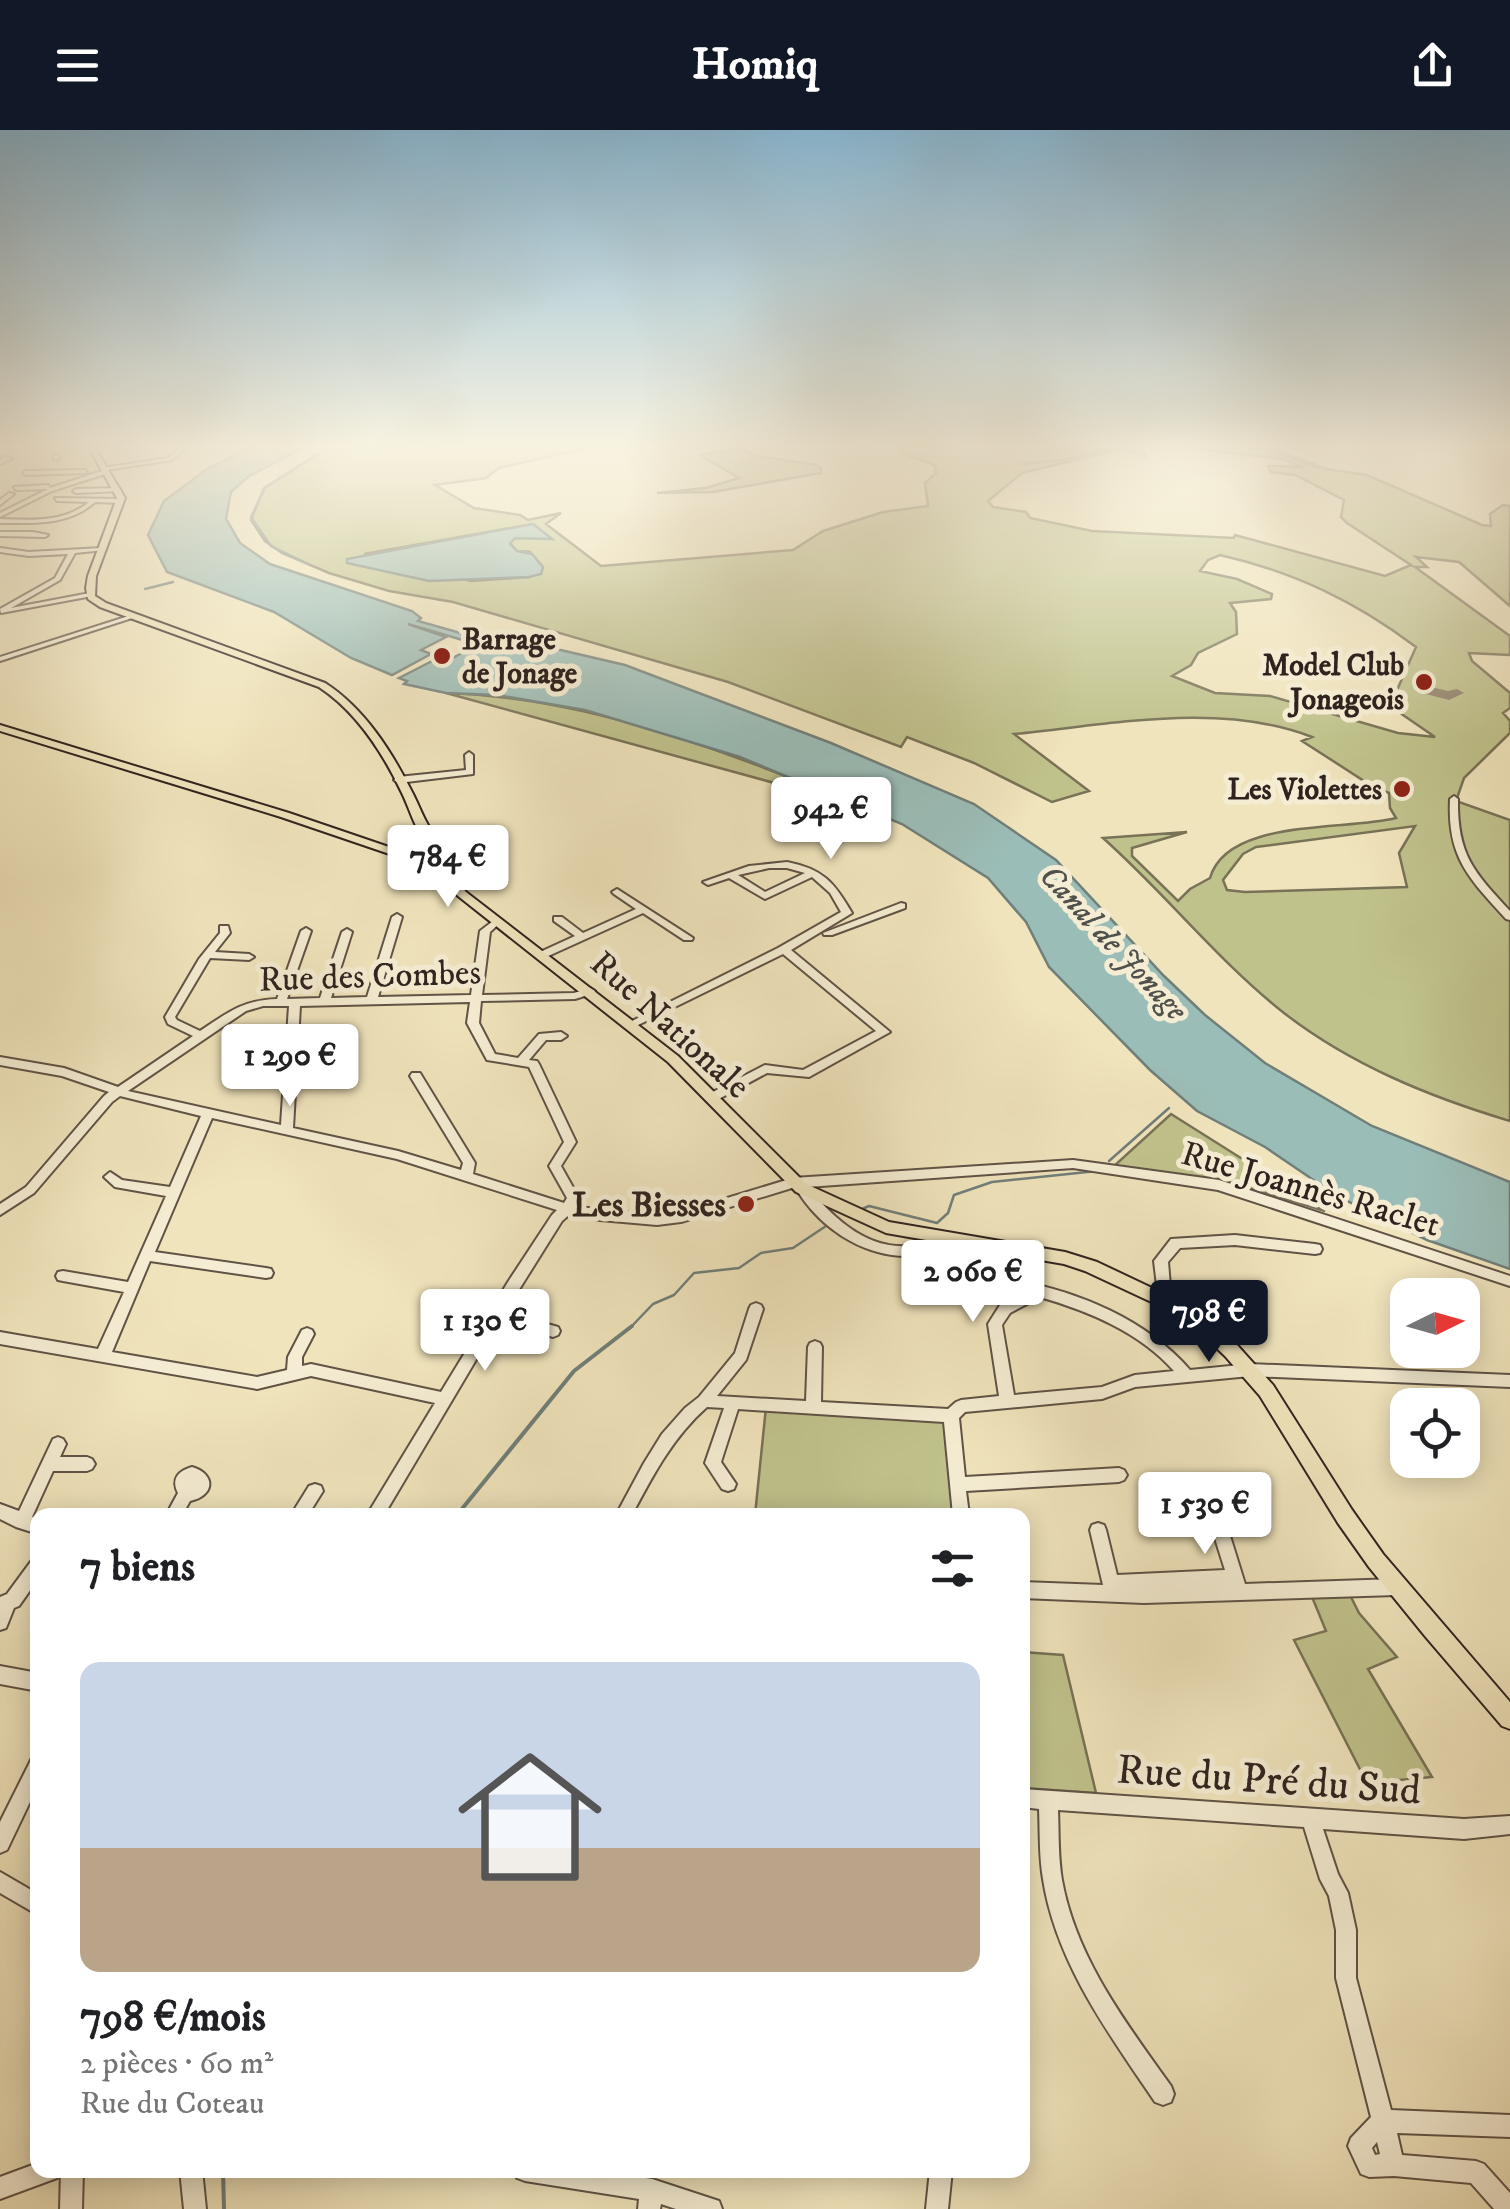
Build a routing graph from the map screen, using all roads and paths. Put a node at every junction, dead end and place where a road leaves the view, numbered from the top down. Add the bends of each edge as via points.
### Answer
1 (106, 543) edge
2 (103, 548) junction
3 (0, 550) edge
4 (72, 552) junction
5 (90, 594) junction
6 (1, 611) edge
7 (134, 616) junction
8 (0, 659) edge
9 (0, 728) edge
10 (469, 755) dead end
11 (398, 780) junction
12 (1454, 799) dead end
13 (435, 860) junction
14 (812, 873) junction
15 (730, 875) junction
16 (708, 882) dead end
17 (616, 892) dead end
18 (900, 906) dead end
19 (643, 909) junction
20 (397, 917) dead end
21 (1510, 917) edge
22 (494, 919) junction
23 (558, 919) dead end
24 (224, 928) dead end
25 (306, 932) dead end
26 (346, 932) dead end
27 (582, 937) junction
28 (688, 938) dead end
29 (783, 948) junction
30 (209, 954) junction
31 (542, 955) junction
32 (249, 957) dead end
33 (590, 991) junction
34 (476, 998) junction
35 (372, 1000) junction
36 (288, 1002) junction
37 (325, 1002) junction
38 (632, 1024) junction
39 (201, 1036) junction
40 (562, 1036) dead end
41 (0, 1061) edge
42 (522, 1062) junction
43 (416, 1076) dead end
44 (118, 1092) junction
45 (711, 1098) junction
46 (208, 1114) junction
47 (287, 1130) junction
48 (466, 1176) junction
49 (110, 1178) dead end
50 (797, 1186) junction
51 (174, 1192) junction
52 (568, 1209) junction
53 (0, 1210) edge
54 (950, 1240) junction
55 (1315, 1249) dead end
56 (928, 1250) junction
57 (148, 1256) junction
58 (266, 1274) dead end
59 (63, 1276) dead end
60 (1510, 1281) edge
61 (133, 1288) junction
62 (1039, 1292) junction
63 (1164, 1298) junction
64 (756, 1309) dead end
65 (496, 1314) junction
66 (553, 1331) dead end
67 (306, 1334) dead end
68 (0, 1338) edge
69 (815, 1347) dead end
70 (103, 1355) junction
71 (1250, 1370) junction
72 (294, 1374) junction
73 (1185, 1374) junction
74 (1510, 1382) edge
75 (445, 1398) junction
76 (1007, 1400) junction
77 (704, 1401) junction
78 (733, 1402) junction
79 (812, 1407) junction
80 (951, 1416) junction
81 (58, 1444) dead end
82 (48, 1464) junction
83 (87, 1464) dead end
84 (1118, 1476) dead end
85 (728, 1484) dead end
86 (958, 1484) junction
87 (314, 1492) dead end
88 (186, 1493) dead end
89 (35, 1508) edge
90 (178, 1508) edge
91 (304, 1508) edge
92 (379, 1508) edge
93 (628, 1508) edge
94 (960, 1508) edge
95 (1214, 1510) dead end
96 (0, 1512) edge
97 (30, 1524) edge
98 (1098, 1530) dead end
99 (30, 1574) edge
100 (1237, 1584) junction
101 (1396, 1587) junction
102 (1112, 1589) junction
103 (1030, 1590) edge
104 (4, 1605) edge
105 (0, 1622) edge
106 (0, 1675) edge
107 (30, 1681) edge
108 (1510, 1718) edge
109 (30, 1781) edge
110 (1030, 1799) edge
111 (1048, 1800) junction
112 (1310, 1818) junction
113 (1510, 1826) edge
114 (0, 1843) edge
115 (0, 1882) edge
116 (30, 1900) edge
117 (1164, 2094) dead end
118 (1382, 2120) junction
119 (1510, 2126) edge
120 (30, 2177) edge
121 (72, 2178) edge
122 (191, 2178) edge
123 (559, 2178) edge
124 (939, 2178) edge
125 (0, 2188) edge
126 (651, 2200) edge
127 (1508, 2208) edge
128 (71, 2209) edge
129 (195, 2209) edge
130 (711, 2209) edge
131 (937, 2209) edge

1 - 2 main road
2 - 4 street
2 - 5 main road
3 - 4 street
4 - 6 street via 58,579
5 - 6 street
5 - 7 main road
7 - 8 street
7 - 11 main road via 333,690 365,721
9 - 13 main road
10 - 11 street via 470,772
11 - 13 main road via 436,846
12 - 21 street via 1451,828 1459,856
13 - 22 main road, Rue Nationale via 451,885
14 - 15 street via 774,863
14 - 15 street via 765,896
14 - 29 street via 832,886 847,913
15 - 16 street
17 - 19 street
18 - 29 street
19 - 27 street
19 - 28 street
20 - 35 street
22 - 31 main road, Rue Nationale
22 - 34 street via 485,931
23 - 27 street
24 - 30 street
25 - 36 street
26 - 37 street
27 - 31 street
29 - 38 street
29 - 45 street via 884,1032 805,1074 764,1069
30 - 32 street
30 - 39 street via 170,1017
31 - 33 main road, Rue Nationale
33 - 34 street, Rue des Combes
33 - 38 main road, Rue Nationale
34 - 35 street, Rue des Combes
34 - 42 street via 473,1023 491,1056
35 - 37 street, Rue des Combes
36 - 37 street, Rue des Combes
36 - 39 street, Rue des Combes via 242,1008
36 - 47 street
38 - 45 main road, Rue Nationale
39 - 44 street, Rue des Combes
40 - 42 street via 542,1037
41 - 44 street, Rue Joannès Raclet via 74,1074
42 - 52 street via 533,1064 568,1132 570,1142 555,1166 573,1198
43 - 48 street via 469,1163
44 - 46 street, Rue Joannès Raclet
44 - 53 street, Rue des Combes via 30,1190
45 - 50 main road, Rue Nationale
46 - 47 street, Rue Joannès Raclet
46 - 51 street
47 - 48 street, Rue Joannès Raclet
48 - 52 street, Rue Joannès Raclet
49 - 51 street
50 - 52 street, Rue Joannès Raclet via 669,1219
50 - 54 main road, Rue Nationale via 886,1227
50 - 56 street, Rue Nationale via 858,1242
50 - 60 street, Rue Joannès Raclet via 1073,1164 1112,1168 1220,1185
51 - 57 street
52 - 65 street
54 - 56 street, Rue Nationale
54 - 63 main road, Rue Nationale via 1065,1258
55 - 63 street via 1235,1240 1176,1243 1161,1261
56 - 62 street via 931,1271 942,1279
57 - 58 street
57 - 61 street
59 - 61 street
61 - 70 street
62 - 73 street via 1112,1318 1174,1358
62 - 76 street via 1005,1309 995,1324
63 - 71 main road, Rue Nationale
64 - 77 street via 740,1356
65 - 66 street
65 - 75 street
67 - 72 street
68 - 70 street
69 - 79 street
70 - 72 street via 257,1383
71 - 73 street
71 - 74 street
71 - 101 main road, Rue Nationale
72 - 75 street via 311,1370
73 - 76 street via 1102,1393
75 - 92 street
76 - 80 street via 961,1406
77 - 78 street
77 - 93 street via 683,1417
78 - 79 street
78 - 85 street via 713,1464
79 - 80 street
80 - 86 street
81 - 82 street
82 - 83 street
82 - 89 street
84 - 86 street
86 - 94 street
87 - 91 street
88 - 90 street
95 - 100 street
96 - 97 street
98 - 102 street
99 - 104 street
100 - 101 street
100 - 102 street
101 - 108 main road, Rue Nationale
102 - 103 street
104 - 105 street
106 - 107 street
109 - 114 street
110 - 111 street, Rue du Pré du Sud
111 - 112 street, Rue du Pré du Sud
111 - 117 street via 1052,1884 1071,1943 1108,2013
112 - 113 street, Rue du Pré du Sud
112 - 118 street via 1338,1893 1346,1978
115 - 116 street
118 - 119 street
118 - 127 street via 1394,2165 1476,2172
120 - 125 street
121 - 128 street
122 - 129 street
123 - 126 street
124 - 131 street
126 - 130 street

